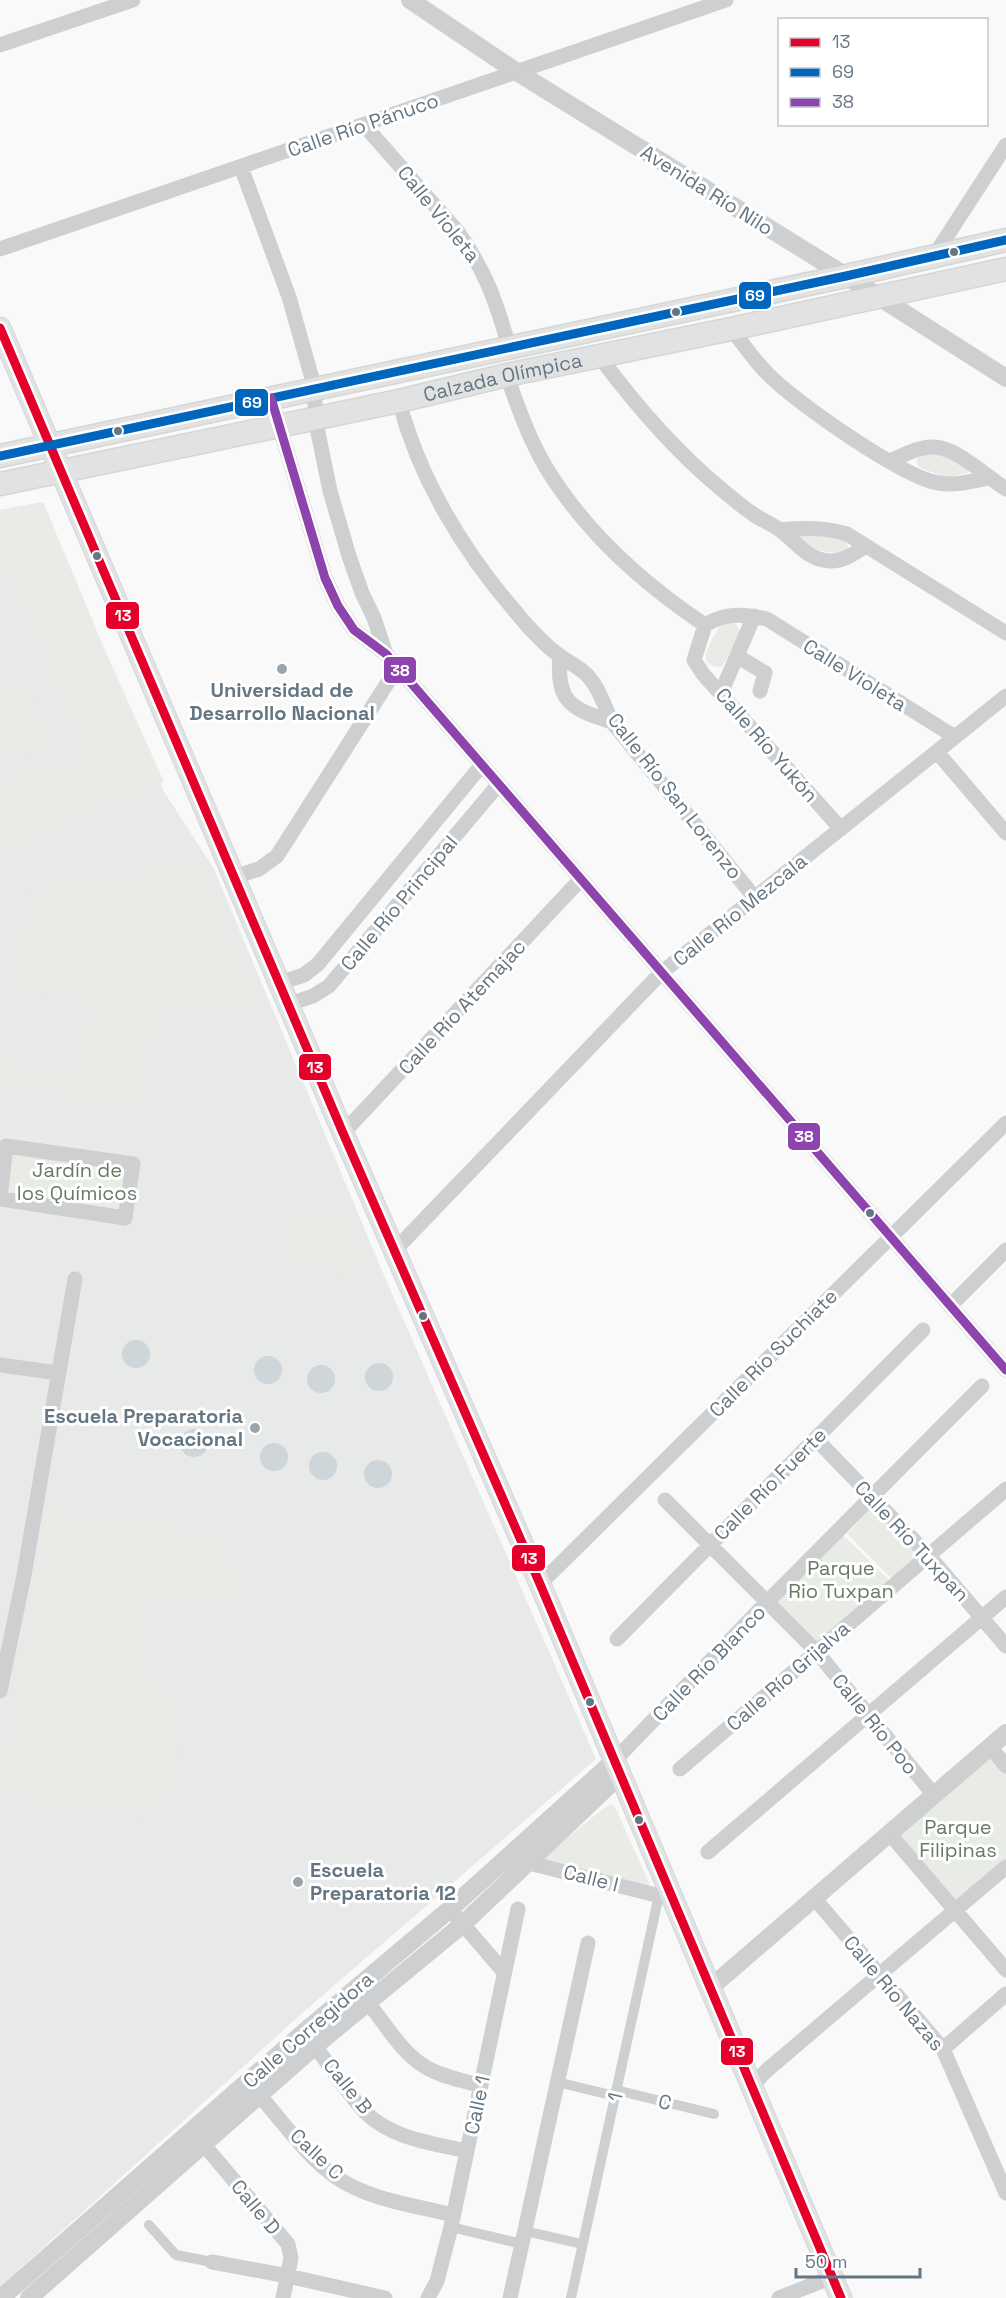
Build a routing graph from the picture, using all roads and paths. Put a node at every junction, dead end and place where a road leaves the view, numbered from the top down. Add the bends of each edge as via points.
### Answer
1 (133, 0) edge
2 (410, 0) edge
3 (726, 0) edge
4 (1, 41) edge
5 (517, 72) junction
6 (364, 125) junction
7 (1006, 145) edge
8 (241, 167) junction
9 (1006, 240) edge
10 (0, 249) edge
11 (934, 256) junction
12 (1006, 269) edge
13 (846, 276) junction
14 (876, 296) junction
15 (0, 328) edge
16 (731, 329) junction
17 (509, 347) junction
18 (599, 356) junction
19 (507, 375) junction
20 (1006, 378) edge
21 (315, 389) junction
22 (271, 398) junction
23 (399, 401) junction
24 (315, 418) junction
25 (279, 425) junction
26 (50, 446) junction
27 (0, 456) edge
28 (890, 461) junction
29 (61, 471) junction
30 (988, 478) junction
31 (0, 484) edge
32 (1006, 489) edge
33 (780, 530) junction
34 (866, 546) junction
35 (754, 616) junction
36 (705, 625) junction
37 (1006, 633) edge
38 (386, 654) junction
39 (560, 656) junction
40 (737, 656) junction
41 (397, 668) junction
42 (760, 691) dead end
43 (721, 693) junction
44 (1006, 696) edge
45 (612, 722) junction
46 (955, 737) junction
47 (937, 752) junction
48 (481, 766) junction
49 (498, 785) junction
50 (841, 829) junction
51 (1006, 833) edge
52 (234, 877) junction
53 (580, 880) junction
54 (755, 898) junction
55 (661, 973) junction
56 (279, 983) junction
57 (288, 1004) junction
58 (1006, 1123) edge
59 (343, 1133) junction
60 (0, 1198) edge
61 (891, 1237) junction
62 (1006, 1250) edge
63 (394, 1251) junction
64 (75, 1279) dead end
65 (950, 1306) junction
66 (923, 1330) dead end
67 (0, 1365) edge
68 (1005, 1366) edge
69 (58, 1373) junction
70 (982, 1386) dead end
71 (816, 1439) junction
72 (1006, 1489) edge
73 (872, 1498) junction
74 (665, 1500) dead end
75 (710, 1544) junction
76 (928, 1555) junction
77 (540, 1584) junction
78 (1006, 1597) edge
79 (767, 1602) junction
80 (982, 1618) junction
81 (617, 1639) dead end
82 (1006, 1646) edge
83 (816, 1652) junction
84 (0, 1691) edge
85 (868, 1715) junction
86 (1006, 1733) edge
87 (990, 1747) junction
88 (1006, 1766) edge
89 (617, 1768) junction
90 (680, 1770) dead end
91 (934, 1795) junction
92 (557, 1823) junction
93 (889, 1833) junction
94 (515, 1850) junction
95 (708, 1852) dead end
96 (529, 1863) junction
97 (1006, 1867) edge
98 (471, 1890) junction
99 (665, 1897) junction
100 (814, 1898) junction
101 (484, 1904) junction
102 (450, 1909) junction
103 (518, 1909) dead end
104 (955, 1910) junction
105 (463, 1924) junction
106 (588, 1943) dead end
107 (1006, 1970) edge
108 (504, 1972) junction
109 (879, 1975) junction
110 (710, 1988) junction
111 (1006, 1994) edge
112 (368, 2003) junction
113 (309, 2040) junction
114 (943, 2049) junction
115 (557, 2082) junction
116 (482, 2086) junction
117 (752, 2086) junction
118 (616, 2093) junction
119 (260, 2096) junction
120 (714, 2114) dead end
121 (204, 2145) junction
122 (467, 2151) junction
123 (1006, 2193) edge
124 (97, 2214) junction
125 (452, 2221) junction
126 (149, 2225) dead end
127 (109, 2229) junction
128 (523, 2237) junction
129 (582, 2244) junction
130 (212, 2262) joint
131 (288, 2276) junction
132 (832, 2277) junction
133 (31, 2292) edge
134 (1, 2298) edge
135 (283, 2298) edge
136 (385, 2298) edge
137 (428, 2298) edge
138 (510, 2298) edge
139 (571, 2298) edge
140 (779, 2298) edge
141 (841, 2298) edge

1 - 4 street
2 - 5 street, Avenida Río Nilo
3 - 5 street, Calle Río Pánuco
5 - 6 street, Calle Río Pánuco
5 - 13 street, Avenida Río Nilo
6 - 8 street, Calle Río Pánuco
6 - 17 street, Calle Violeta via 470,249 490,287
7 - 11 street
8 - 10 street, Calle Río Pánuco
8 - 21 street via 290,297
9 - 11 main road, Calzada Olímpica
11 - 13 main road, Calzada Olímpica
12 - 14 main road, Calzada Olímpica
13 - 14 street, Avenida Río Nilo
13 - 17 main road, Calzada Olímpica
14 - 16 main road, Calzada Olímpica
14 - 20 street, Avenida Río Nilo
15 - 26 main road
16 - 18 main road, Calzada Olímpica
16 - 28 street via 766,373 789,393
17 - 21 main road, Calzada Olímpica
18 - 19 main road, Calzada Olímpica
18 - 33 street via 627,393 718,487
19 - 23 main road, Calzada Olímpica
19 - 36 street via 521,418 544,464 581,516 625,563
21 - 22 main road, Calzada Olímpica
21 - 24 street
22 - 25 street
22 - 26 main road, Calzada Olímpica
23 - 24 main road, Calzada Olímpica
23 - 39 street, Calle Río San Lorenzo via 408,435 456,530 515,611
24 - 25 main road, Calzada Olímpica
24 - 38 street via 349,556
25 - 29 main road, Calzada Olímpica
25 - 38 street via 325,578 338,606 354,630
26 - 27 main road, Calzada Olímpica
26 - 29 main road
28 - 30 street via 936,483
28 - 30 street via 921,448 935,447 955,454
29 - 31 main road, Calzada Olímpica
29 - 52 main road
30 - 32 street
33 - 34 street via 827,528
33 - 34 street via 804,553 829,561 851,556
34 - 37 street
35 - 36 street via 724,616
35 - 40 street
35 - 46 street, Calle Violeta via 767,619
36 - 43 street, Calle Río Yukón via 694,660
38 - 41 street
39 - 45 street, Calle Río San Lorenzo via 591,679
39 - 45 street via 559,680 565,696 584,713
40 - 42 street via 765,673
40 - 43 street
41 - 48 street
41 - 52 street via 277,855 259,869
43 - 50 street, Calle Río Yukón
44 - 46 street, Calle Río Mezcala
45 - 54 street, Calle Río San Lorenzo
46 - 47 street, Calle Río Mezcala
47 - 50 street, Calle Río Mezcala
47 - 51 street
48 - 49 street
48 - 56 street, Calle Río Principal via 318,964 304,975
49 - 53 street
49 - 57 street, Calle Río Principal via 329,986
50 - 54 street, Calle Río Mezcala
52 - 56 main road
53 - 55 street
53 - 59 street, Calle Río Atemajac
54 - 55 street, Calle Río Mezcala
55 - 61 street
55 - 63 street, Calle Río Mezcala
56 - 57 main road
57 - 59 main road
58 - 61 street, Calle Río Suchiate
59 - 63 main road
60 - 60 street via 6,1146 133,1164 125,1218
61 - 65 street
61 - 77 street, Calle Río Suchiate
62 - 65 street
63 - 77 main road
64 - 69 street
65 - 68 street
66 - 71 street, Calle Río Fuerte
67 - 69 street
69 - 84 street
70 - 73 street, Calle Río Blanco
71 - 73 street, Calle Río Tuxpan
71 - 75 street, Calle Río Fuerte
72 - 76 street, Calle Río Grijalva
73 - 76 street, Calle Río Tuxpan
73 - 79 street, Calle Río Blanco
74 - 75 street, Calle Río Poo
75 - 79 street, Calle Río Poo
75 - 81 street, Calle Río Fuerte
76 - 80 street, Calle Río Tuxpan
76 - 83 street, Calle Río Grijalva
77 - 89 main road
78 - 80 street
79 - 83 street, Calle Río Poo
79 - 89 street, Calle Río Blanco
80 - 82 street, Calle Río Tuxpan
80 - 85 street
83 - 85 street, Calle Río Poo
83 - 90 street, Calle Río Grijalva
85 - 91 street, Calle Río Poo
85 - 95 street
86 - 87 street
87 - 88 street
87 - 91 street
89 - 92 street, Calle Corregidora
89 - 99 main road
91 - 93 street
92 - 94 street, Calle Corregidora
92 - 96 street, Calle Corregidora
93 - 100 street
93 - 104 street
94 - 96 street, Calle I
94 - 98 street, Calle Corregidora
96 - 99 street, Calle I
96 - 101 street, Calle Corregidora
97 - 104 street
98 - 101 street
98 - 102 street, Calle Corregidora
99 - 110 main road
99 - 118 street, 1
100 - 109 street, Calle Río Nazas
100 - 110 street
101 - 105 street, Calle Corregidora
102 - 105 street
102 - 113 street, Calle Corregidora
103 - 108 street, Calle 1
104 - 107 street
104 - 109 street
105 - 108 street
105 - 112 street, Calle Corregidora
106 - 115 street
108 - 116 street, Calle 1
109 - 114 street, Calle Río Nazas
109 - 117 street
110 - 117 main road
111 - 114 street
112 - 113 street, Calle Corregidora
112 - 116 street via 423,2066
113 - 119 street, Calle Corregidora
113 - 122 street, Calle B via 366,2112 385,2127 407,2137
113 - 124 street, Calle Corregidora
114 - 123 street, Calle Río Nazas
115 - 118 street, C
115 - 128 street
116 - 122 street, Calle 1
117 - 132 main road
118 - 120 street, C
118 - 129 street, 1
119 - 121 street, Calle Corregidora
119 - 125 street, Calle C via 335,2176 356,2188
121 - 127 street, Calle Corregidora
121 - 131 street, Calle D via 288,2244
122 - 125 street, Calle 1
124 - 127 street
124 - 133 street, Calle Corregidora
125 - 128 street
125 - 137 street, Calle 1 via 437,2282
126 - 130 street via 176,2255
127 - 133 street, Calle Corregidora
128 - 129 street
128 - 138 street
129 - 139 street, 1
130 - 131 street
131 - 135 street
131 - 136 street
132 - 140 street
132 - 141 main road
133 - 134 street, Calle Corregidora

